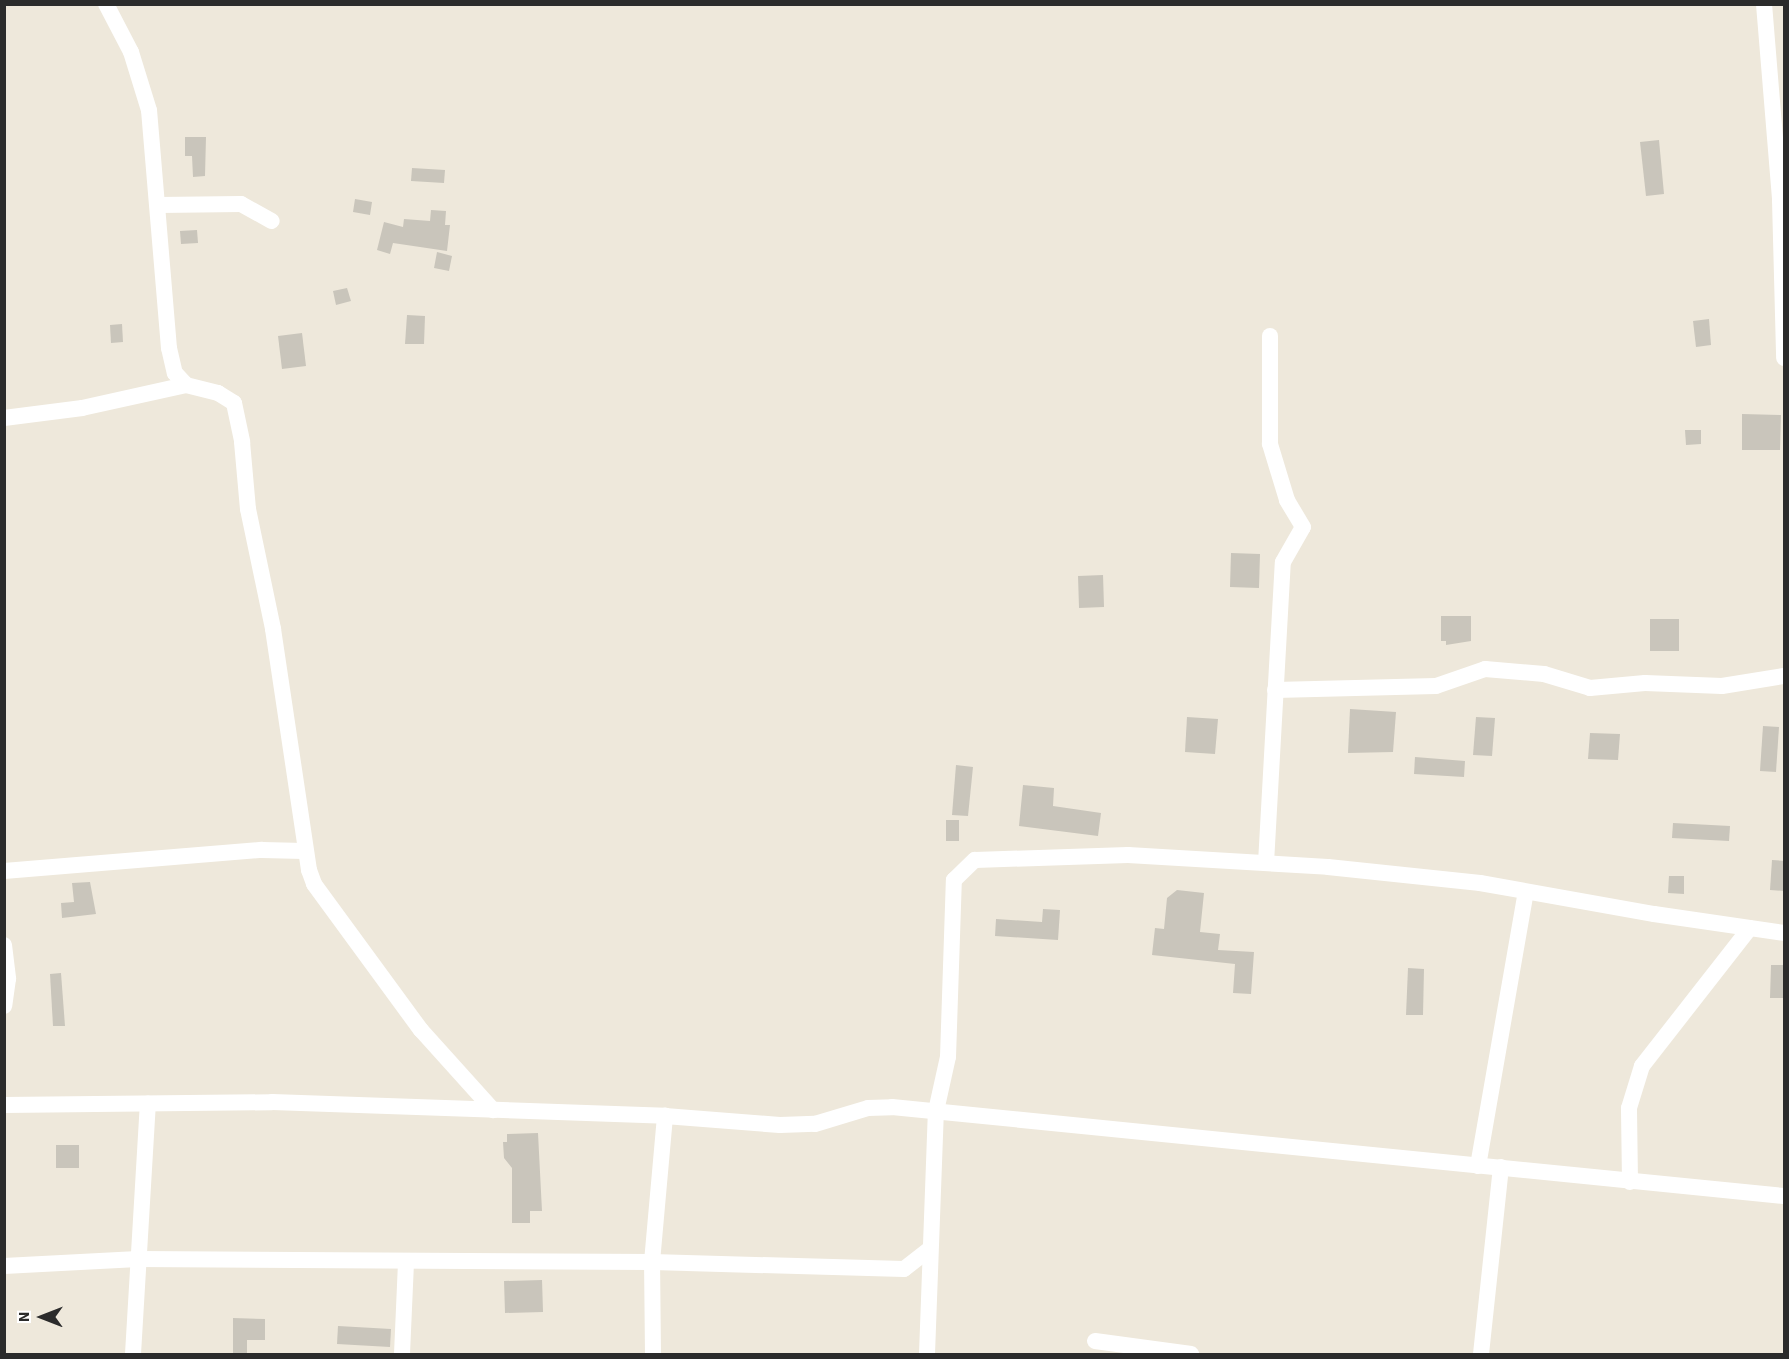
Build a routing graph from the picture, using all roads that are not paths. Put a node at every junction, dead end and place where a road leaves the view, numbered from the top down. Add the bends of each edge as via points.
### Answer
1 (106, 4) edge
2 (1764, 4) edge
3 (1777, 61) edge
4 (159, 205) junction
5 (272, 221) dead end
6 (1270, 336) dead end
7 (1785, 358) edge
8 (186, 385) junction
9 (4, 418) edge
10 (1785, 676) edge
11 (1275, 690) junction
12 (304, 851) junction
13 (1266, 863) junction
14 (4, 871) edge
15 (1526, 892) junction
16 (1750, 928) junction
17 (1785, 933) edge
18 (4, 945) edge
19 (4, 1006) edge
20 (148, 1103) junction
21 (4, 1105) edge
22 (493, 1110) junction
23 (936, 1111) junction
24 (665, 1116) junction
25 (1478, 1166) junction
26 (1501, 1167) junction
27 (1630, 1182) junction
28 (1785, 1196) edge
29 (930, 1249) junction
30 (138, 1259) junction
31 (406, 1261) junction
32 (652, 1262) junction
33 (4, 1266) edge
34 (1095, 1341) dead end
35 (133, 1354) edge
36 (402, 1354) edge
37 (653, 1354) edge
38 (927, 1354) edge
39 (1191, 1354) edge
40 (1481, 1354) edge

1 - 4 street via 131,52 149,110
2 - 3 street
3 - 7 street
4 - 5 street via 241,204
4 - 8 street via 169,348 174,372
6 - 11 street via 1268,436 1287,500 1303,526 1283,562
8 - 9 street via 82,408
8 - 12 street via 218,393 234,403 248,509 273,629
10 - 11 street via 1722,686 1645,683 1590,688 1544,674 1485,669 1436,686
11 - 13 street
12 - 14 street via 250,851
12 - 22 street via 314,884 334,912 421,1030
13 - 15 street via 1480,882
13 - 23 street via 1128,855 975,860 966,865 954,879 948,1057
15 - 16 street
15 - 25 street
16 - 17 street
16 - 27 street via 1642,1066 1629,1108
18 - 19 street via 8,979
20 - 21 street
20 - 22 street via 272,1102
20 - 30 street
22 - 24 street
23 - 24 street via 868,1108 815,1124 780,1125
23 - 25 street
23 - 29 street
24 - 32 street
25 - 26 street
26 - 27 street
26 - 40 street
27 - 28 street
29 - 32 street via 904,1269
29 - 38 street
30 - 31 street
30 - 33 street
30 - 35 street
31 - 32 street
31 - 36 street
32 - 37 street
34 - 39 street

